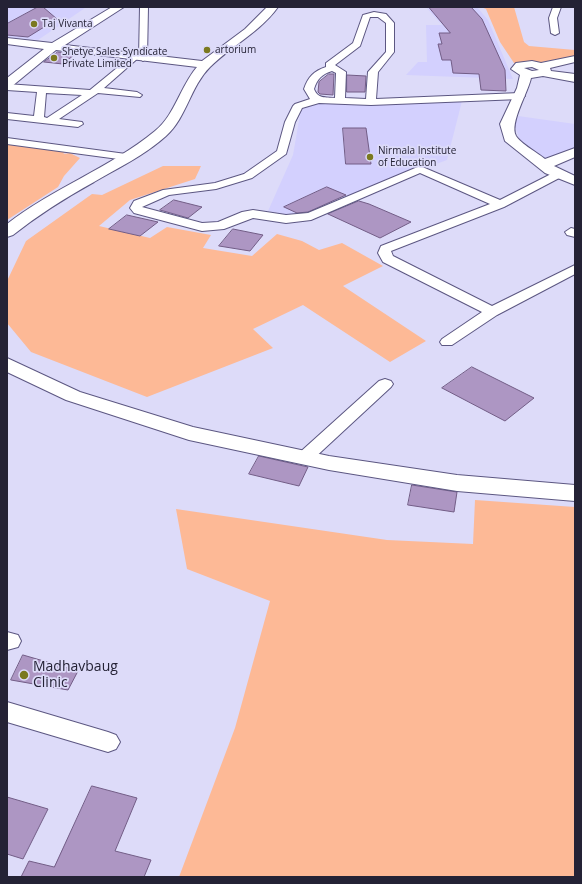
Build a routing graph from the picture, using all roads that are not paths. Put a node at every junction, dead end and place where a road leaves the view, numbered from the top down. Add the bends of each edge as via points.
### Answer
1 (119, 7) edge
2 (144, 7) edge
3 (273, 7) edge
4 (557, 7) edge
5 (555, 33) dead end
6 (7, 41) edge
7 (55, 46) junction
8 (139, 57) junction
9 (575, 59) edge
10 (204, 65) junction
11 (332, 68) junction
12 (542, 69) junction
13 (12, 75) edge
14 (575, 78) edge
15 (7, 85) edge
16 (42, 89) junction
17 (94, 91) junction
18 (137, 95) dead end
19 (520, 96) junction
20 (318, 100) junction
21 (340, 101) junction
22 (371, 102) junction
23 (7, 116) edge
24 (44, 120) junction
25 (78, 124) dead end
26 (7, 141) edge
27 (575, 152) edge
28 (126, 157) junction
29 (544, 165) junction
30 (559, 174) junction
31 (575, 181) edge
32 (500, 204) junction
33 (7, 232) edge
34 (575, 269) edge
35 (492, 312) junction
36 (447, 342) dead end
37 (7, 364) edge
38 (385, 384) dead end
39 (304, 458) junction
40 (575, 493) edge
41 (7, 712) edge
42 (108, 742) dead end

1 - 7 main road
2 - 8 street
3 - 10 main road via 246,34
4 - 5 street via 553,18
6 - 7 main road
7 - 8 main road
7 - 13 main road
8 - 10 main road
8 - 17 street
9 - 12 main road
10 - 28 main road via 196,74 171,121 161,133
11 - 20 street via 319,72 313,78 309,89 312,96
11 - 21 street via 342,74
11 - 22 street via 329,65 357,44 367,15 379,14 388,19 390,52 373,72
12 - 14 main road
12 - 19 main road via 523,64 517,68 526,73
13 - 15 main road
15 - 16 street
16 - 17 street
16 - 24 street
17 - 18 street
17 - 24 street
19 - 22 street
19 - 29 main road via 507,124 510,138
20 - 21 street
20 - 32 street via 298,106 290,122 282,152 248,176 216,186 168,192 138,204 136,208 202,227 220,226 253,214 286,219 299,218 310,216 420,169
21 - 22 street
23 - 24 street
24 - 25 street
26 - 28 street
27 - 29 main road
28 - 33 main road via 24,217
29 - 30 main road
30 - 31 main road
30 - 32 street
32 - 35 street via 386,249 384,252 388,258
34 - 35 street
35 - 36 street
37 - 39 main road via 73,396 189,433
38 - 39 street
39 - 40 main road via 458,483
41 - 42 street

